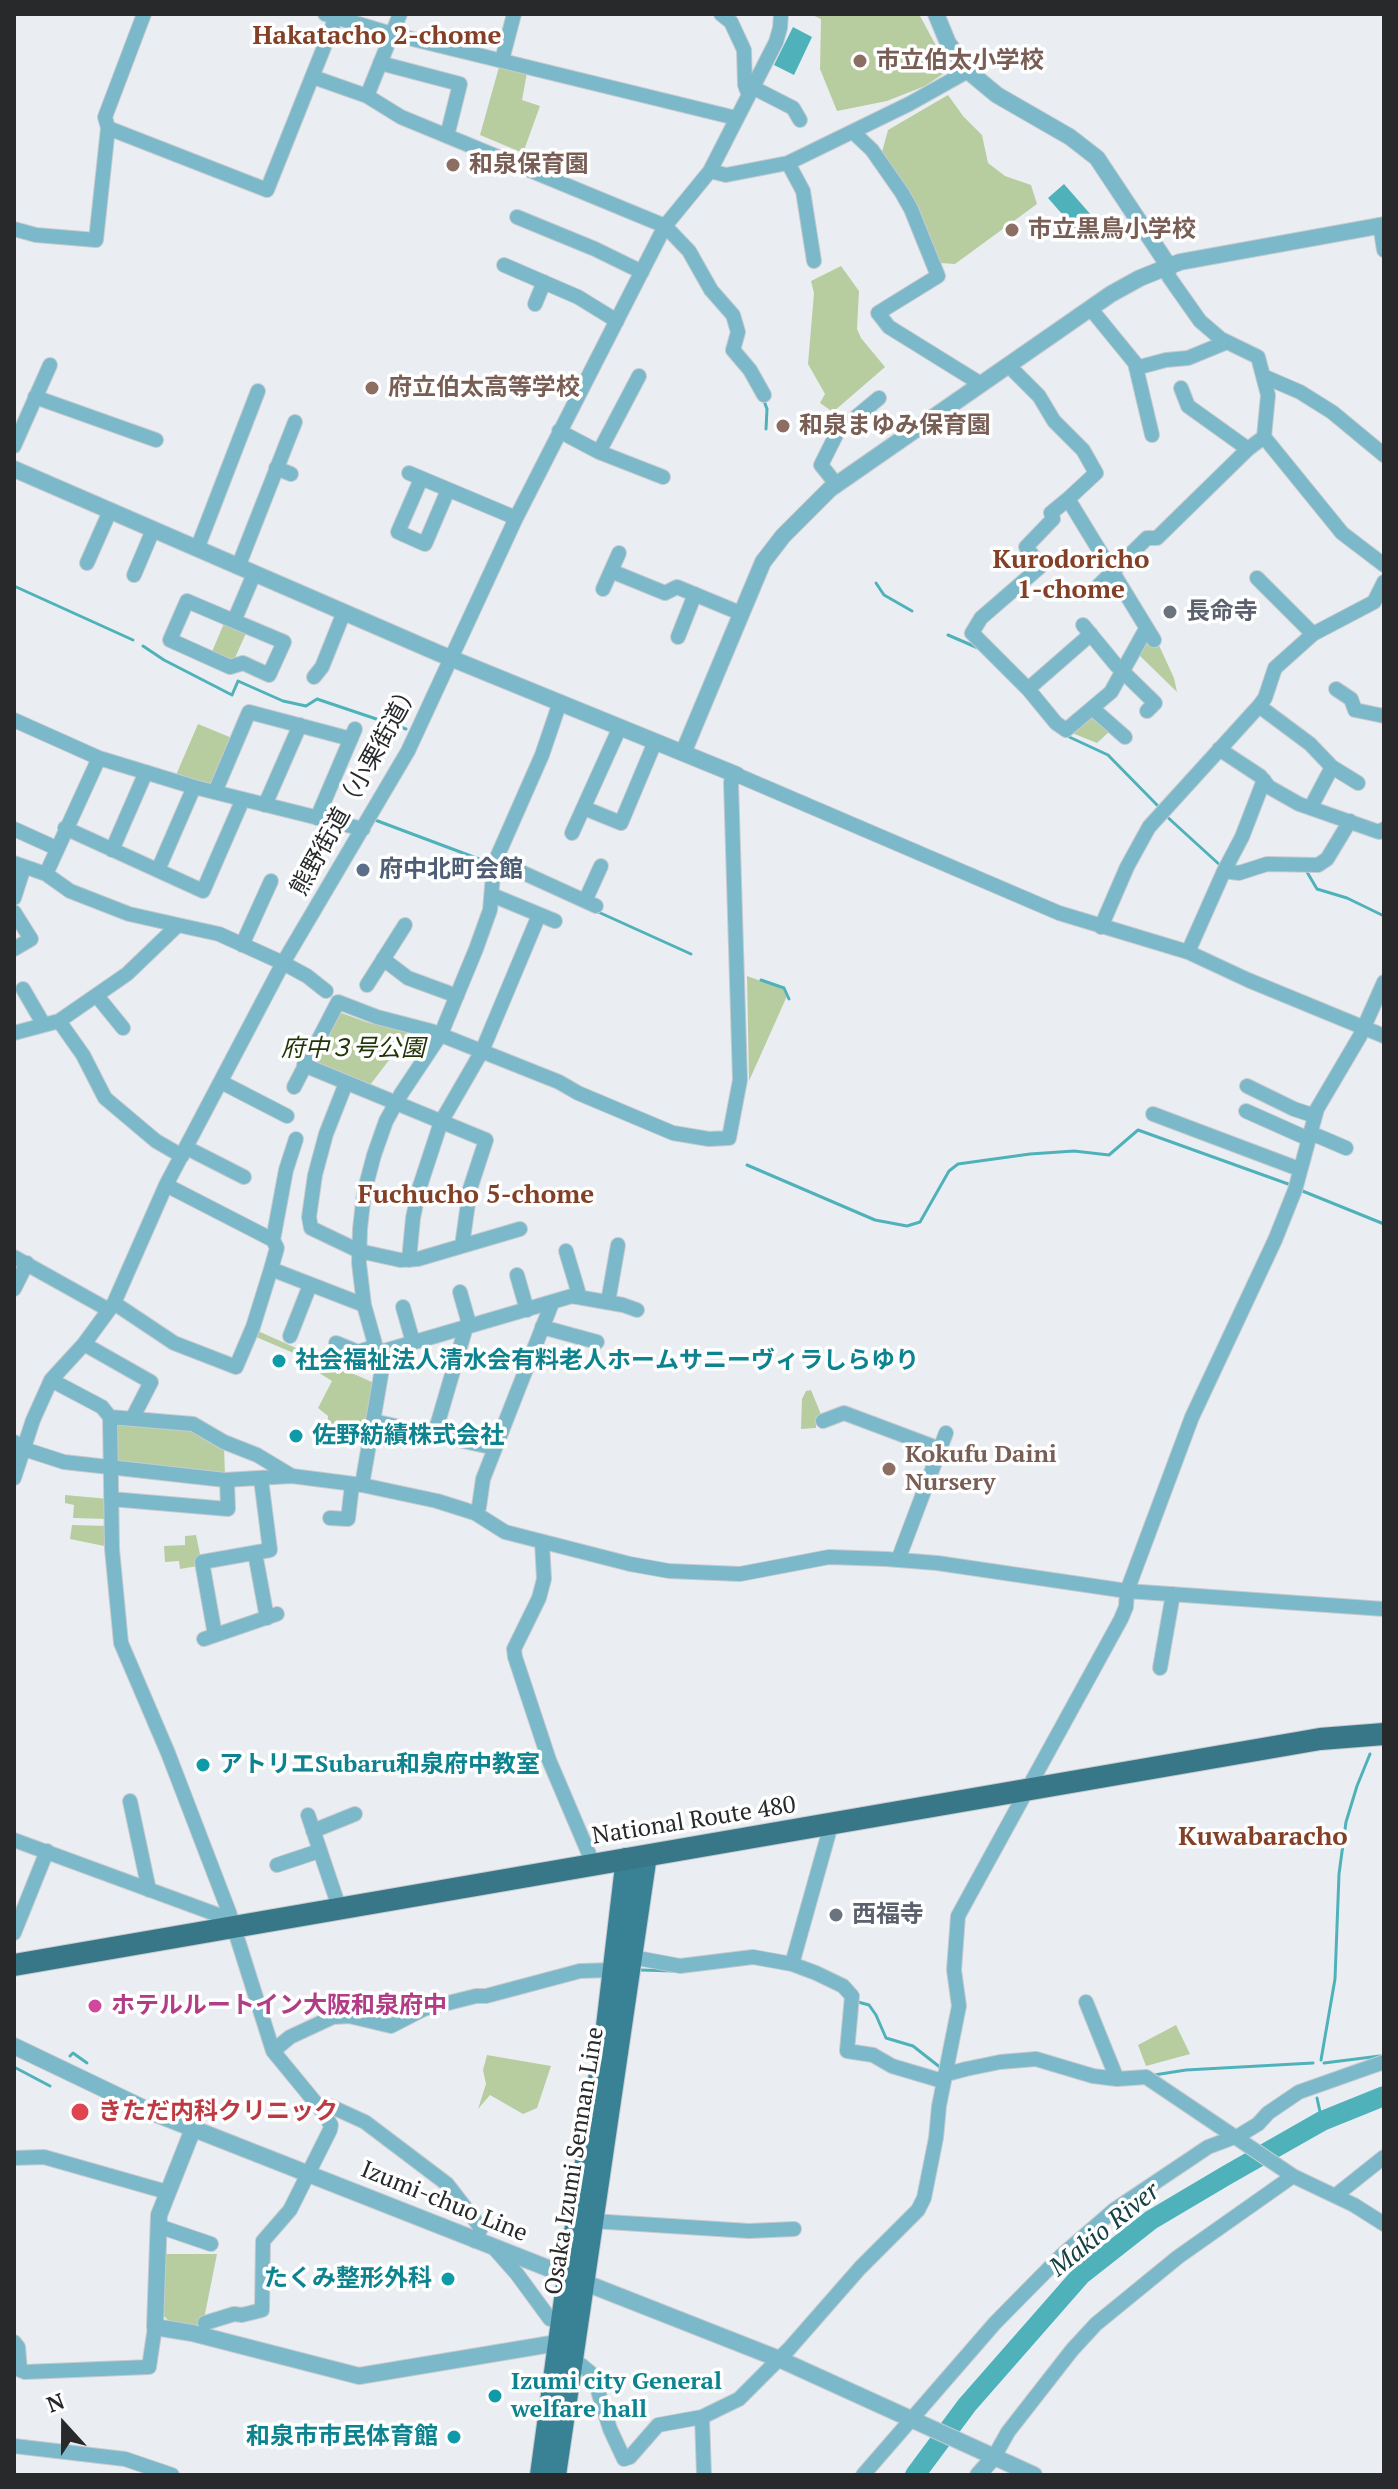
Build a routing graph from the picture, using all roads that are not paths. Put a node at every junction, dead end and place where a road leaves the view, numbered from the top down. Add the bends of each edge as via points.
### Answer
1 (144, 14) edge
2 (400, 14) edge
3 (514, 14) edge
4 (721, 14) edge
5 (781, 14) edge
6 (936, 14) edge
7 (331, 15) edge
8 (372, 20) edge
9 (392, 34) junction
10 (502, 60) junction
11 (380, 63) junction
12 (968, 71) junction
13 (313, 77) junction
14 (750, 90) junction
15 (367, 96) junction
16 (736, 118) junction
17 (800, 120) dead end
18 (108, 128) junction
19 (853, 132) junction
20 (447, 136) junction
21 (788, 163) junction
22 (710, 171) junction
23 (517, 217) dead end
24 (1382, 225) edge
25 (665, 226) junction
26 (14, 229) edge
27 (1384, 250) edge
28 (814, 261) dead end
29 (504, 265) dead end
30 (1168, 265) junction
31 (642, 272) junction
32 (544, 282) junction
33 (535, 304) dead end
34 (1090, 308) junction
35 (617, 321) junction
36 (1227, 342) junction
37 (50, 365) dead end
38 (1008, 365) junction
39 (1136, 368) junction
40 (639, 376) dead end
41 (1263, 376) junction
42 (981, 384) junction
43 (1181, 388) dead end
44 (258, 391) dead end
45 (764, 395) dead end
46 (35, 397) junction
47 (871, 400) dead end
48 (295, 422) dead end
49 (559, 431) junction
50 (150, 434) dead end
51 (1152, 435) dead end
52 (1264, 437) junction
53 (14, 446) edge
54 (1248, 449) junction
55 (599, 452) junction
56 (1384, 455) edge
57 (276, 468) junction
58 (14, 469) edge
59 (658, 470) dead end
60 (291, 474) dead end
61 (836, 484) junction
62 (457, 490) junction
63 (1068, 499) junction
64 (110, 511) junction
65 (516, 518) junction
66 (153, 530) junction
67 (197, 549) junction
68 (619, 553) dead end
69 (87, 563) dead end
70 (1384, 565) edge
71 (238, 567) junction
72 (611, 571) junction
73 (1114, 571) junction
74 (254, 574) junction
75 (134, 575) dead end
76 (1257, 578) dead end
77 (1384, 582) edge
78 (603, 589) dead end
79 (1092, 592) dead end
80 (695, 594) junction
81 (344, 612) junction
82 (740, 613) junction
83 (234, 621) junction
84 (1313, 634) junction
85 (678, 637) dead end
86 (451, 658) junction
87 (1125, 671) junction
88 (314, 677) dead end
89 (1028, 689) junction
90 (1336, 689) dead end
91 (560, 702) junction
92 (1259, 706) junction
93 (1092, 708) junction
94 (1147, 711) dead end
95 (1384, 716) edge
96 (14, 720) edge
97 (300, 725) junction
98 (620, 727) junction
99 (1117, 735) dead end
100 (655, 742) junction
101 (1219, 749) junction
102 (683, 753) junction
103 (99, 758) junction
104 (1332, 767) junction
105 (146, 772) junction
106 (737, 775) junction
107 (1264, 780) junction
108 (1358, 783) dead end
109 (194, 787) junction
110 (215, 792) junction
111 (243, 799) junction
112 (265, 805) junction
113 (1311, 807) junction
114 (584, 808) junction
115 (317, 818) junction
116 (1350, 821) junction
117 (65, 828) junction
118 (14, 829) edge
119 (363, 829) junction
120 (1384, 829) edge
121 (572, 833) dead end
122 (56, 848) junction
123 (112, 850) junction
124 (495, 860) junction
125 (19, 865) edge
126 (158, 870) junction
127 (1224, 871) junction
128 (46, 874) junction
129 (602, 874) dead end
130 (271, 881) dead end
131 (492, 895) junction
132 (14, 898) edge
133 (14, 912) edge
134 (539, 915) junction
135 (555, 921) dead end
136 (178, 925) junction
137 (1101, 927) junction
138 (404, 933) dead end
139 (242, 945) junction
140 (14, 949) edge
141 (1188, 952) junction
142 (383, 959) junction
143 (283, 963) junction
144 (1384, 982) edge
145 (367, 985) dead end
146 (23, 989) dead end
147 (326, 991) dead end
148 (97, 996) junction
149 (457, 996) junction
150 (59, 1021) junction
151 (44, 1025) junction
152 (123, 1028) dead end
153 (1364, 1028) junction
154 (14, 1033) edge
155 (441, 1034) junction
156 (1384, 1036) edge
157 (482, 1051) junction
158 (304, 1065) junction
159 (221, 1082) junction
160 (346, 1083) junction
161 (1247, 1086) dead end
162 (294, 1087) dead end
163 (395, 1104) junction
164 (1254, 1110) dead end
165 (1161, 1113) dead end
166 (287, 1116) dead end
167 (1315, 1116) junction
168 (441, 1122) junction
169 (1309, 1136) junction
170 (296, 1139) dead end
171 (1346, 1148) dead end
172 (184, 1152) junction
173 (1299, 1169) junction
174 (244, 1176) dead end
175 (166, 1185) junction
176 (520, 1229) dead end
177 (273, 1240) junction
178 (618, 1245) dead end
179 (462, 1246) junction
180 (359, 1251) junction
181 (566, 1251) dead end
182 (20, 1260) edge
183 (409, 1260) junction
184 (271, 1269) junction
185 (517, 1275) dead end
186 (310, 1285) junction
187 (14, 1289) edge
188 (460, 1292) dead end
189 (576, 1297) junction
190 (608, 1302) junction
191 (552, 1303) junction
192 (364, 1305) junction
193 (111, 1306) junction
194 (403, 1307) dead end
195 (527, 1310) junction
196 (637, 1310) dead end
197 (542, 1327) junction
198 (466, 1328) junction
199 (290, 1336) dead end
200 (413, 1342) junction
201 (597, 1342) dead end
202 (336, 1343) dead end
203 (84, 1344) junction
204 (377, 1351) junction
205 (51, 1380) junction
206 (110, 1417) junction
207 (132, 1419) junction
208 (373, 1421) junction
209 (823, 1421) dead end
210 (946, 1433) dead end
211 (434, 1436) junction
212 (19, 1445) edge
213 (495, 1448) junction
214 (940, 1449) junction
215 (110, 1467) junction
216 (292, 1476) junction
217 (14, 1478) edge
218 (261, 1479) junction
219 (227, 1480) junction
220 (357, 1485) junction
221 (111, 1499) junction
222 (475, 1513) junction
223 (330, 1518) dead end
224 (542, 1542) junction
225 (255, 1553) junction
226 (898, 1560) junction
227 (1127, 1591) junction
228 (1173, 1594) junction
229 (1384, 1609) edge
230 (1160, 1668) dead end
231 (1384, 1734) edge
232 (1027, 1791) junction
233 (130, 1801) dead end
234 (355, 1814) dead end
235 (308, 1815) dead end
236 (831, 1825) junction
237 (313, 1831) junction
238 (14, 1840) edge
239 (47, 1851) junction
240 (319, 1851) junction
241 (637, 1856) junction
242 (590, 1864) junction
243 (277, 1865) dead end
244 (149, 1890) junction
245 (21, 1895) edge
246 (340, 1910) junction
247 (232, 1923) junction
248 (14, 1933) edge
249 (632, 1957) junction
250 (792, 1964) junction
251 (14, 1965) edge
252 (612, 1970) junction
253 (1086, 2002) dead end
254 (14, 2046) edge
255 (273, 2051) junction
256 (1384, 2062) edge
257 (947, 2074) junction
258 (1117, 2079) junction
259 (319, 2107) junction
260 (193, 2129) junction
261 (1234, 2137) junction
262 (1384, 2157) edge
263 (14, 2158) edge
264 (309, 2175) junction
265 (1293, 2176) junction
266 (167, 2192) junction
267 (1335, 2196) junction
268 (592, 2221) junction
269 (1384, 2224) edge
270 (158, 2226) junction
271 (794, 2229) dead end
272 (475, 2241) junction
273 (211, 2244) dead end
274 (494, 2248) junction
275 (575, 2280) junction
276 (550, 2319) dead end
277 (205, 2323) dead end
278 (155, 2327) junction
279 (14, 2342) edge
280 (557, 2343) junction
281 (779, 2359) junction
282 (572, 2363) junction
283 (702, 2417) junction
284 (915, 2419) junction
285 (14, 2446) edge
286 (990, 2455) junction
287 (172, 2475) edge
288 (540, 2475) edge
289 (556, 2475) edge
290 (704, 2475) edge
291 (863, 2475) edge
292 (978, 2475) edge
293 (1034, 2475) edge

1 - 18 street via 105,117
2 - 9 street
3 - 10 street
4 - 14 street via 731,22 744,50 745,85
5 - 14 street, 熊野街道（小栗街道） via 776,42
6 - 12 street
7 - 8 street
7 - 13 street
8 - 9 street
9 - 10 street
9 - 11 street
10 - 16 street
11 - 15 street
11 - 20 street via 460,84
12 - 19 street
12 - 30 street via 1097,158
13 - 15 street
13 - 18 street via 267,190
14 - 16 street, 熊野街道（小栗街道）
14 - 17 street via 782,108 793,108
15 - 20 street
16 - 22 street, 熊野街道（小栗街道）
18 - 26 street via 96,240
19 - 21 street
19 - 42 street via 902,193 938,276 878,313 889,327
20 - 25 street
21 - 22 street via 726,175
21 - 28 street via 803,191 799,213
22 - 25 street, 熊野街道（小栗街道）
23 - 31 street via 597,244
24 - 27 street
24 - 30 street
25 - 31 street, 熊野街道（小栗街道）
25 - 45 street via 733,315 738,332 733,350
29 - 32 street
30 - 34 street
30 - 36 street via 1180,295 1200,321
31 - 35 street, 熊野街道（小栗街道）
32 - 33 street
32 - 35 street
34 - 38 street
34 - 39 street
35 - 49 street, 熊野街道（小栗街道）
36 - 39 street via 1188,358
36 - 41 street via 1258,357
37 - 46 street
38 - 42 street
38 - 63 street via 1039,396 1050,424 1083,450 1096,473
39 - 51 street via 1139,409
40 - 55 street via 623,395
41 - 52 street via 1268,395
41 - 56 street via 1332,412
42 - 61 street
43 - 54 street via 1188,406
44 - 67 street via 229,482
46 - 50 street
46 - 53 street
47 - 61 street via 848,431 837,433 821,465
48 - 57 street
49 - 55 street
49 - 65 street, 熊野街道（小栗街道）
52 - 54 street
52 - 70 street via 1342,533
54 - 73 street via 1157,538 1147,538
55 - 59 street
57 - 60 street
57 - 71 street via 256,505
58 - 64 street
61 - 82 street via 763,562
62 - 62 street via 425,544 398,532 415,476
62 - 65 street
63 - 73 street
63 - 89 street via 1026,547 1041,566 981,618 972,633
64 - 66 street
64 - 69 street
65 - 86 street, 熊野街道（小栗街道）
66 - 67 street
66 - 75 street
67 - 71 street
68 - 72 street
71 - 74 street
72 - 78 street
72 - 80 street via 665,593 677,587
73 - 79 street
73 - 87 street via 1150,635
74 - 81 street
74 - 83 street
76 - 84 street
77 - 84 street via 1374,602
80 - 82 street
80 - 85 street
81 - 86 street
81 - 88 street
82 - 102 street
83 - 83 street via 284,642 269,675 243,663 230,667 170,640 187,601
84 - 92 street via 1275,668
86 - 91 street
86 - 119 street, 熊野街道（小栗街道） via 425,718
87 - 89 street via 1087,630
87 - 93 street
87 - 94 street via 1155,703
89 - 93 street via 1066,730
90 - 95 street via 1351,699 1355,710
91 - 98 street
91 - 124 street
92 - 101 street
92 - 104 street
93 - 99 street
96 - 103 street
97 - 110 street via 249,712
97 - 112 street
97 - 115 street via 353,734
98 - 100 street
98 - 114 street
100 - 102 street
100 - 114 street via 621,823
101 - 107 street
101 - 137 street via 1149,827
102 - 106 street
103 - 105 street
103 - 117 street
104 - 108 street
104 - 113 street
105 - 109 street
105 - 123 street
106 - 137 street
106 - 157 street via 731,782 740,1080 729,1138 673,1133
107 - 113 street
107 - 127 street
109 - 110 street
109 - 126 street
110 - 111 street
111 - 112 street
111 - 126 street via 203,891
112 - 115 street
113 - 116 street
114 - 121 street
115 - 119 street
116 - 120 street via 1379,832
116 - 127 street via 1318,865 1267,864 1239,873
117 - 122 street
117 - 123 street
118 - 122 street
119 - 143 street, 熊野街道（小栗街道）
122 - 128 street
123 - 126 street
124 - 129 street via 536,872 591,903
124 - 131 street
125 - 128 street
125 - 132 street
127 - 141 street
128 - 136 street via 70,891 129,914
130 - 139 street via 268,901
131 - 134 street
131 - 149 street
133 - 140 street via 31,939
134 - 135 street
134 - 157 street
136 - 139 street
136 - 148 street
137 - 141 street
138 - 142 street
139 - 143 street
141 - 153 street
142 - 145 street
142 - 149 street via 396,976
143 - 147 street
143 - 159 street, 熊野街道（小栗街道）
144 - 153 street
146 - 151 street
148 - 150 street
148 - 152 street
149 - 155 street
150 - 151 street
150 - 172 street via 105,1098 156,1141
151 - 154 street
153 - 156 street
153 - 167 street
155 - 157 street
155 - 158 street via 338,1002
155 - 163 street
157 - 168 street
158 - 160 street
158 - 162 street
159 - 166 street via 276,1104
159 - 172 street, 熊野街道（小栗街道）
160 - 163 street
160 - 180 street via 326,1134 309,1217 311,1228
161 - 167 street
163 - 168 street
163 - 180 street via 364,1193
164 - 169 street
165 - 173 street
167 - 169 street
168 - 179 street via 486,1140 470,1189
168 - 183 street via 419,1189
169 - 171 street
169 - 173 street
170 - 177 street
172 - 174 street
172 - 175 street, 熊野街道（小栗街道）
173 - 227 street via 1275,1240 1192,1417
175 - 177 street
175 - 193 street, 熊野街道（小栗街道）
176 - 179 street
177 - 184 street via 277,1248
178 - 190 street
179 - 183 street
180 - 183 street
180 - 192 street
181 - 189 street
182 - 187 street
182 - 193 street
184 - 186 street
184 - 193 street via 236,1367 174,1343
185 - 195 street
186 - 192 street
186 - 199 street
188 - 198 street
189 - 190 street
189 - 191 street
190 - 196 street
191 - 195 street
191 - 197 street
192 - 204 street
193 - 203 street, 熊野街道（小栗街道）
194 - 200 street
195 - 198 street
197 - 201 street
197 - 213 street
198 - 200 street
198 - 211 street
200 - 204 street
202 - 204 street via 358,1352
203 - 205 street, 熊野街道（小栗街道）
203 - 207 street via 151,1382
204 - 208 street via 382,1369
205 - 206 street via 102,1407
205 - 212 street, 熊野街道（小栗街道）
206 - 207 street
206 - 215 street
207 - 216 street via 193,1424
208 - 211 street
208 - 220 street
209 - 214 street via 844,1413
210 - 214 street
211 - 213 street
212 - 215 street via 64,1462
212 - 217 street, 熊野街道（小栗街道）
213 - 222 street
214 - 226 street
215 - 219 street
215 - 221 street
216 - 218 street
216 - 220 street
218 - 219 street
218 - 225 street via 270,1550
219 - 221 street via 228,1509
220 - 222 street
220 - 223 street via 348,1519
221 - 247 street via 121,1643
222 - 224 street via 505,1532
224 - 226 street via 686,1573 740,1574 829,1557
224 - 242 street via 544,1579 515,1657
225 - 225 street via 202,1562 210,1637 272,1616
226 - 227 street
227 - 228 street
227 - 232 street via 1121,1619
228 - 229 street
228 - 230 street
231 - 232 highway, National Route 480 via 1320,1739
232 - 236 highway, National Route 480
232 - 257 street via 958,1916 954,1970 959,2006
233 - 244 street
234 - 237 street
235 - 237 street
236 - 241 highway, National Route 480
236 - 250 street
237 - 240 street
238 - 239 street
239 - 244 street
239 - 245 street
240 - 243 street
240 - 246 street
241 - 242 highway, National Route 480
241 - 249 main road, Osaka Izumi Sennan Line
241 - 252 main road, Osaka Izumi Sennan Line
242 - 246 highway, National Route 480
244 - 247 street
245 - 248 street
246 - 247 highway, National Route 480
247 - 251 highway, National Route 480
247 - 255 street
249 - 250 street via 680,1966 753,1957
249 - 268 main road, Osaka Izumi Sennan Line
250 - 257 street via 843,1986 852,2000 847,2051 873,2055 939,2080
252 - 255 street via 580,1971 424,2009 391,2026 333,2017
252 - 275 main road, Osaka Izumi Sennan Line
253 - 258 street
254 - 260 street, Izumi-chuo Line
255 - 259 street
256 - 261 street via 1299,2092
257 - 258 street via 1036,2059
257 - 281 street via 918,2210
258 - 261 street via 1146,2077
259 - 264 street via 331,2125
259 - 272 street via 330,2106 365,2122 439,2177 481,2228
260 - 264 street, Izumi-chuo Line
260 - 266 street
261 - 265 street
261 - 284 street via 1208,2147 1114,2210 1062,2255 995,2323
262 - 267 street
263 - 266 street via 44,2157
264 - 272 street, Izumi-chuo Line
264 - 277 street via 290,2210 263,2241 262,2310
265 - 267 street
265 - 286 street via 1178,2257 1096,2324
266 - 270 street
267 - 269 street
268 - 271 street
268 - 275 main road, Osaka Izumi Sennan Line
270 - 273 street
270 - 278 street
272 - 274 street, Izumi-chuo Line
274 - 275 street, Izumi-chuo Line
274 - 276 street
275 - 280 main road, Osaka Izumi Sennan Line
275 - 281 street, Izumi-chuo Line
275 - 282 main road, Osaka Izumi Sennan Line
278 - 279 street via 149,2367 25,2372 20,2370
278 - 280 street via 359,2376
280 - 288 main road, Osaka Izumi Sennan Line
281 - 283 street via 739,2399
281 - 284 street, Izumi-chuo Line
282 - 283 street via 593,2375 624,2459 658,2425
282 - 289 main road, Osaka Izumi Sennan Line
283 - 290 street
284 - 286 street, Izumi-chuo Line
284 - 291 street
285 - 287 street via 125,2459
286 - 292 street
286 - 293 street, Izumi-chuo Line

